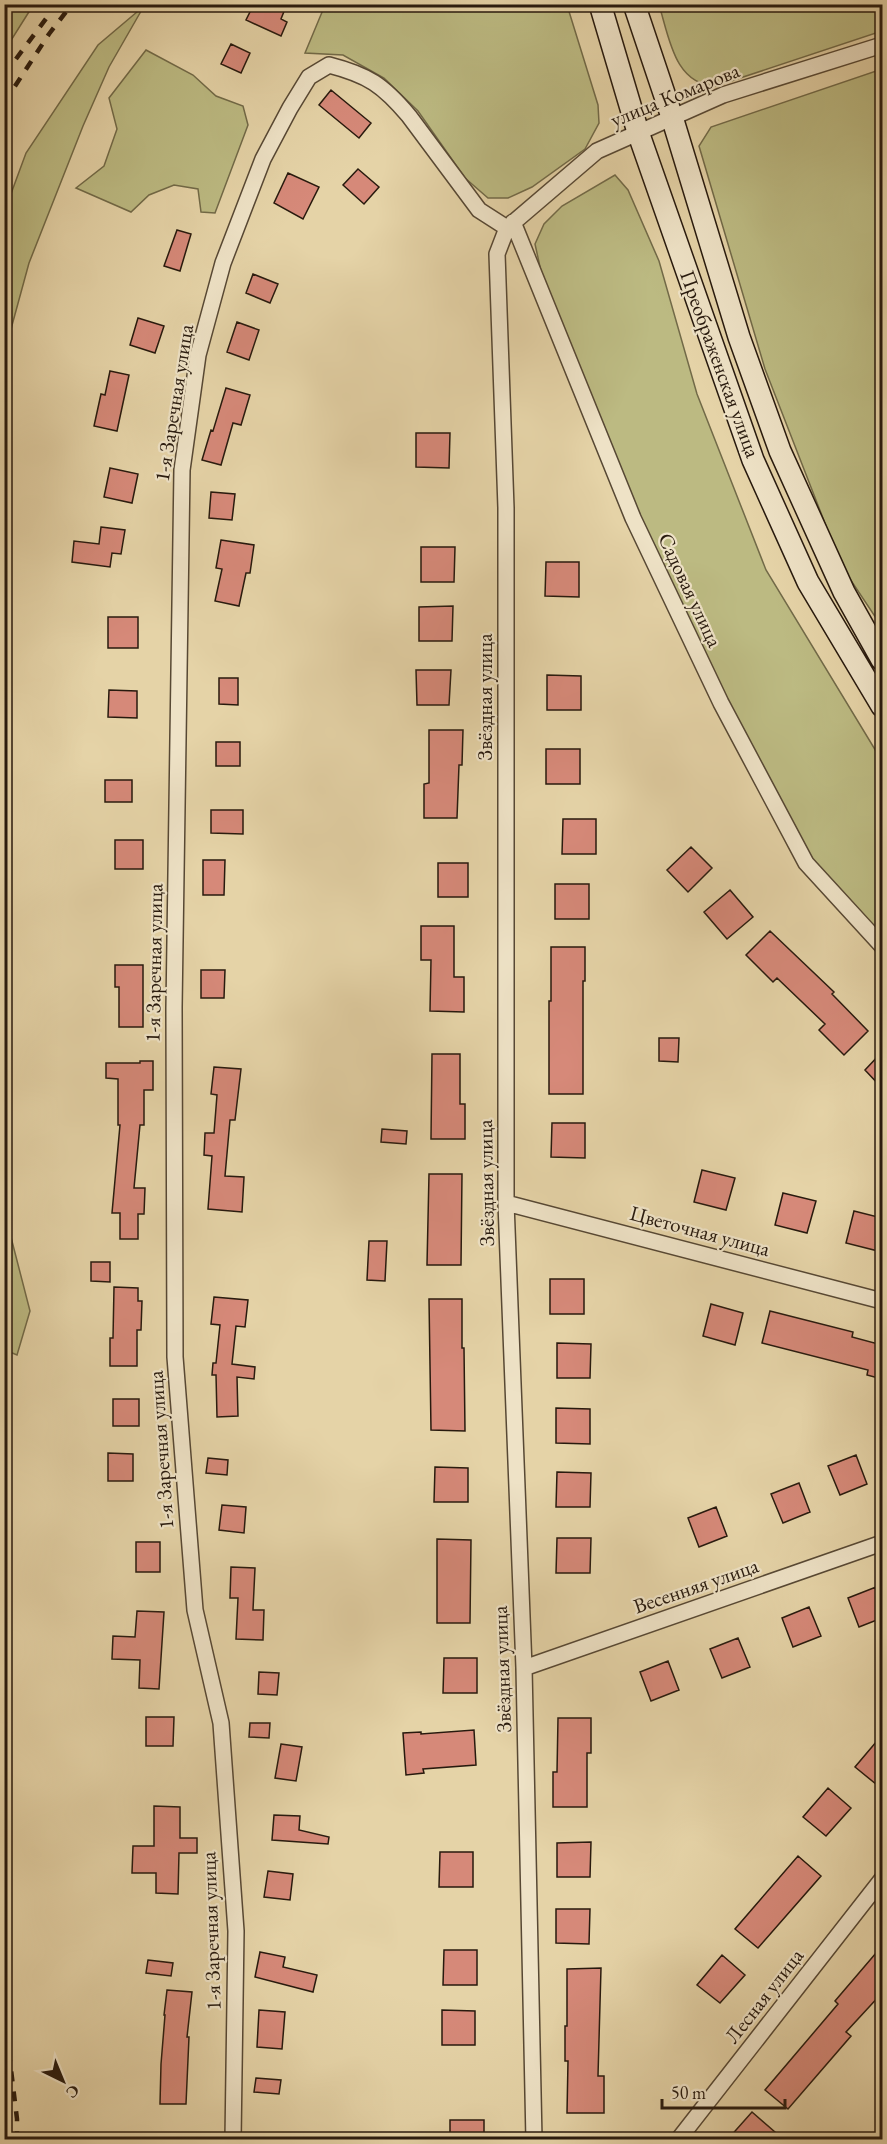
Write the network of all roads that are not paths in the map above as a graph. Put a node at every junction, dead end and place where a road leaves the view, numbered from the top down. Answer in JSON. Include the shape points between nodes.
{"nodes":[{"id":1,"x":600,"y":4,"type":"edge"},
{"id":2,"x":634,"y":4,"type":"edge"},
{"id":3,"x":882,"y":45,"type":"edge"},
{"id":4,"x":672,"y":117,"type":"junction"},
{"id":5,"x":638,"y":132,"type":"junction"},
{"id":6,"x":510,"y":225,"type":"junction"},
{"id":7,"x":882,"y":660,"type":"edge"},
{"id":8,"x":882,"y":706,"type":"edge"},
{"id":9,"x":882,"y":946,"type":"edge"},
{"id":10,"x":506,"y":1203,"type":"junction"},
{"id":11,"x":882,"y":1301,"type":"edge"},
{"id":12,"x":882,"y":1543,"type":"edge"},
{"id":13,"x":524,"y":1668,"type":"junction"},
{"id":14,"x":882,"y":1879,"type":"edge"},
{"id":15,"x":233,"y":2139,"type":"edge"},
{"id":16,"x":534,"y":2139,"type":"edge"},
{"id":17,"x":678,"y":2139,"type":"edge"}],
"edges":[{"from":1,"to":5,"type":"main road","name":"Преображенская улица"},
{"from":2,"to":4,"type":"main road","name":"Преображенская улица"},
{"from":3,"to":4,"type":"street","name":"улица Комарова","via":[[723,95]]},
{"from":4,"to":5,"type":"street","name":"улица Комарова"},
{"from":4,"to":7,"type":"main road","name":"Преображенская улица","via":[[739,337],[780,451],[844,592]]},
{"from":5,"to":6,"type":"street","name":"улица Комарова","via":[[597,151]]},
{"from":5,"to":8,"type":"main road","name":"Преображенская улица","via":[[753,460],[808,582]]},
{"from":6,"to":9,"type":"street","name":"Садовая улица","via":[[633,518],[721,703],[806,863]]},
{"from":6,"to":10,"type":"street","name":"Звёздная улица","via":[[497,254],[506,508]]},
{"from":6,"to":15,"type":"street","name":"1-я Заречная улица","via":[[479,210],[397,102],[372,80],[329,64],[309,77],[263,159],[223,263],[198,355],[182,470],[174,1008],[175,1357],[195,1610],[222,1735],[236,1931]]},
{"from":10,"to":11,"type":"street","name":"Цветочная улица"},
{"from":10,"to":13,"type":"street","name":"Звёздная улица"},
{"from":12,"to":13,"type":"street","name":"Весенняя улица"},
{"from":13,"to":16,"type":"street","name":"Звёздная улица"},
{"from":14,"to":17,"type":"street","name":"Лесная улица"}]}
